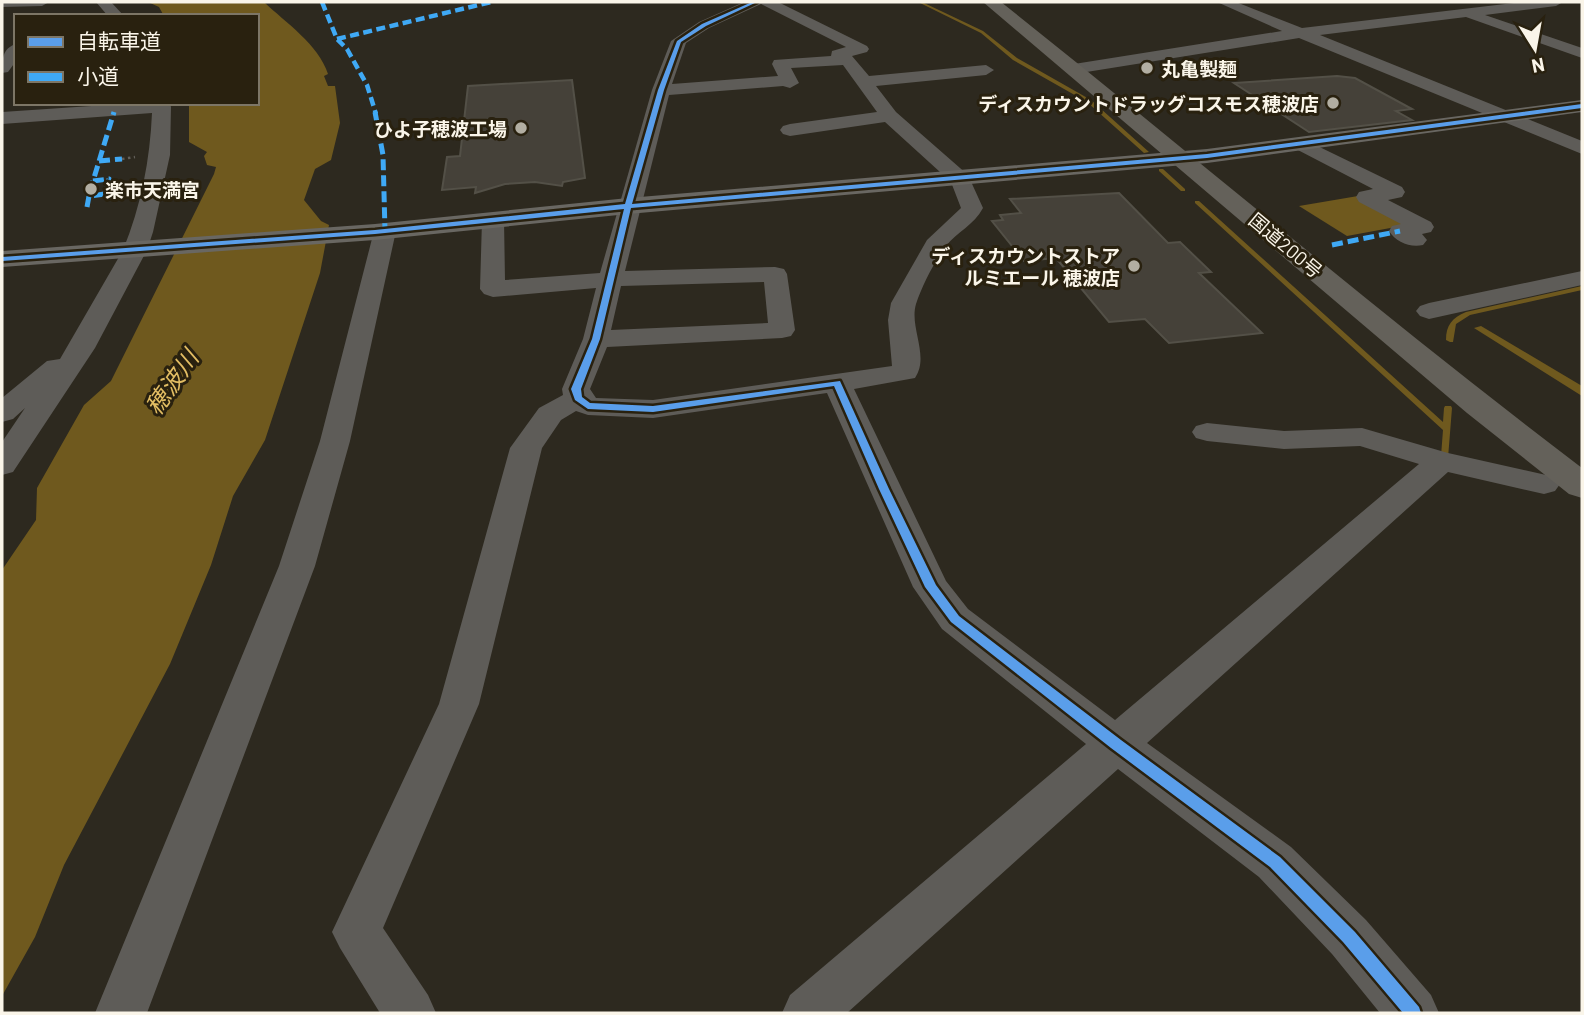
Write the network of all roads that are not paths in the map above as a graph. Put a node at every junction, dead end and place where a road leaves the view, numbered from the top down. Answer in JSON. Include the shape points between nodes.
{"nodes":[{"id":1,"x":42,"y":2,"type":"edge"},
{"id":2,"x":58,"y":2,"type":"edge"},
{"id":3,"x":755,"y":2,"type":"edge"},
{"id":4,"x":767,"y":2,"type":"edge"},
{"id":5,"x":991,"y":2,"type":"edge"},
{"id":6,"x":1009,"y":2,"type":"edge"},
{"id":7,"x":1224,"y":2,"type":"edge"},
{"id":8,"x":1556,"y":2,"type":"edge"},
{"id":9,"x":2,"y":3,"type":"edge"},
{"id":10,"x":1463,"y":8,"type":"edge"},
{"id":11,"x":40,"y":14,"type":"edge"},
{"id":12,"x":1301,"y":33,"type":"junction"},
{"id":13,"x":14,"y":53,"type":"edge"},
{"id":14,"x":1582,"y":53,"type":"edge"},
{"id":15,"x":844,"y":60,"type":"junction"},
{"id":16,"x":2,"y":68,"type":"edge"},
{"id":17,"x":1083,"y":68,"type":"junction"},
{"id":18,"x":986,"y":70,"type":"dead end"},
{"id":19,"x":789,"y":80,"type":"junction"},
{"id":20,"x":863,"y":82,"type":"junction"},
{"id":21,"x":661,"y":90,"type":"junction"},
{"id":22,"x":799,"y":97,"type":"dead end"},
{"id":23,"x":162,"y":105,"type":"edge"},
{"id":24,"x":1582,"y":106,"type":"edge"},
{"id":25,"x":67,"y":108,"type":"edge"},
{"id":26,"x":889,"y":116,"type":"junction"},
{"id":27,"x":2,"y":118,"type":"edge"},
{"id":28,"x":1510,"y":118,"type":"junction"},
{"id":29,"x":790,"y":130,"type":"dead end"},
{"id":30,"x":1301,"y":144,"type":"junction"},
{"id":31,"x":1582,"y":148,"type":"edge"},
{"id":32,"x":1195,"y":157,"type":"junction"},
{"id":33,"x":961,"y":179,"type":"junction"},
{"id":34,"x":628,"y":206,"type":"junction"},
{"id":35,"x":493,"y":220,"type":"junction"},
{"id":36,"x":380,"y":231,"type":"junction"},
{"id":37,"x":1415,"y":240,"type":"dead end"},
{"id":38,"x":143,"y":250,"type":"junction"},
{"id":39,"x":2,"y":259,"type":"edge"},
{"id":40,"x":1582,"y":278,"type":"edge"},
{"id":41,"x":612,"y":279,"type":"junction"},
{"id":42,"x":1429,"y":311,"type":"dead end"},
{"id":43,"x":596,"y":339,"type":"junction"},
{"id":44,"x":81,"y":348,"type":"junction"},
{"id":45,"x":837,"y":383,"type":"junction"},
{"id":46,"x":579,"y":398,"type":"junction"},
{"id":47,"x":2,"y":413,"type":"edge"},
{"id":48,"x":1207,"y":432,"type":"dead end"},
{"id":49,"x":1582,"y":460,"type":"edge"},
{"id":50,"x":1442,"y":461,"type":"junction"},
{"id":51,"x":2,"y":466,"type":"edge"},
{"id":52,"x":1544,"y":484,"type":"dead end"},
{"id":53,"x":1582,"y":486,"type":"edge"},
{"id":54,"x":1116,"y":744,"type":"junction"},
{"id":55,"x":121,"y":1013,"type":"edge"},
{"id":56,"x":410,"y":1013,"type":"edge"},
{"id":57,"x":808,"y":1013,"type":"edge"},
{"id":58,"x":1413,"y":1013,"type":"edge"}],
"edges":[{"from":1,"to":9,"type":"street"},
{"from":2,"to":11,"type":"street"},
{"from":3,"to":21,"type":"street","via":[[679,41]]},
{"from":4,"to":15,"type":"street","via":[[860,49],[840,52]]},
{"from":5,"to":17,"type":"highway","name":"国道200号"},
{"from":6,"to":17,"type":"highway","name":"国道200号"},
{"from":7,"to":12,"type":"street"},
{"from":8,"to":10,"type":"street","via":[[1489,11]]},
{"from":10,"to":12,"type":"street"},
{"from":10,"to":14,"type":"street"},
{"from":12,"to":17,"type":"street"},
{"from":12,"to":28,"type":"street"},
{"from":13,"to":16,"type":"street"},
{"from":15,"to":19,"type":"street","via":[[780,64]]},
{"from":15,"to":20,"type":"street"},
{"from":17,"to":32,"type":"highway","name":"国道200号"},
{"from":18,"to":20,"type":"street"},
{"from":19,"to":21,"type":"street"},
{"from":19,"to":22,"type":"street"},
{"from":20,"to":26,"type":"street"},
{"from":21,"to":34,"type":"street"},
{"from":23,"to":25,"type":"street"},
{"from":23,"to":38,"type":"street","via":[[160,155],[142,232]]},
{"from":24,"to":28,"type":"street"},
{"from":25,"to":27,"type":"street"},
{"from":26,"to":29,"type":"street"},
{"from":26,"to":33,"type":"street"},
{"from":28,"to":30,"type":"street"},
{"from":28,"to":31,"type":"street"},
{"from":30,"to":32,"type":"street"},
{"from":30,"to":37,"type":"street","via":[[1394,192],[1367,197],[1423,227],[1400,231]]},
{"from":32,"to":33,"type":"street"},
{"from":32,"to":49,"type":"highway","name":"国道200号"},
{"from":32,"to":53,"type":"highway","name":"国道200号","via":[[1479,406]]},
{"from":33,"to":34,"type":"street"},
{"from":33,"to":45,"type":"street","via":[[972,208],[936,242],[903,305],[905,372]]},
{"from":34,"to":35,"type":"street"},
{"from":34,"to":41,"type":"street"},
{"from":35,"to":36,"type":"street"},
{"from":35,"to":41,"type":"street","via":[[493,289]]},
{"from":36,"to":38,"type":"street"},
{"from":36,"to":55,"type":"street","via":[[335,441],[297,566]]},
{"from":38,"to":39,"type":"street"},
{"from":38,"to":44,"type":"street"},
{"from":40,"to":42,"type":"street"},
{"from":41,"to":43,"type":"street"},
{"from":41,"to":43,"type":"street","via":[[775,274],[782,330]]},
{"from":43,"to":46,"type":"street","via":[[576,389]]},
{"from":44,"to":47,"type":"street"},
{"from":44,"to":51,"type":"street"},
{"from":45,"to":46,"type":"street","via":[[653,409],[588,406]]},
{"from":45,"to":54,"type":"street","via":[[931,587],[955,619]]},
{"from":46,"to":56,"type":"street","via":[[551,414],[526,448],[459,704],[357,932]]},
{"from":48,"to":50,"type":"street","via":[[1284,440],[1362,437]]},
{"from":50,"to":52,"type":"street"},
{"from":50,"to":54,"type":"street"},
{"from":54,"to":57,"type":"street"},
{"from":54,"to":58,"type":"street","via":[[1275,862],[1349,937]]}]}
